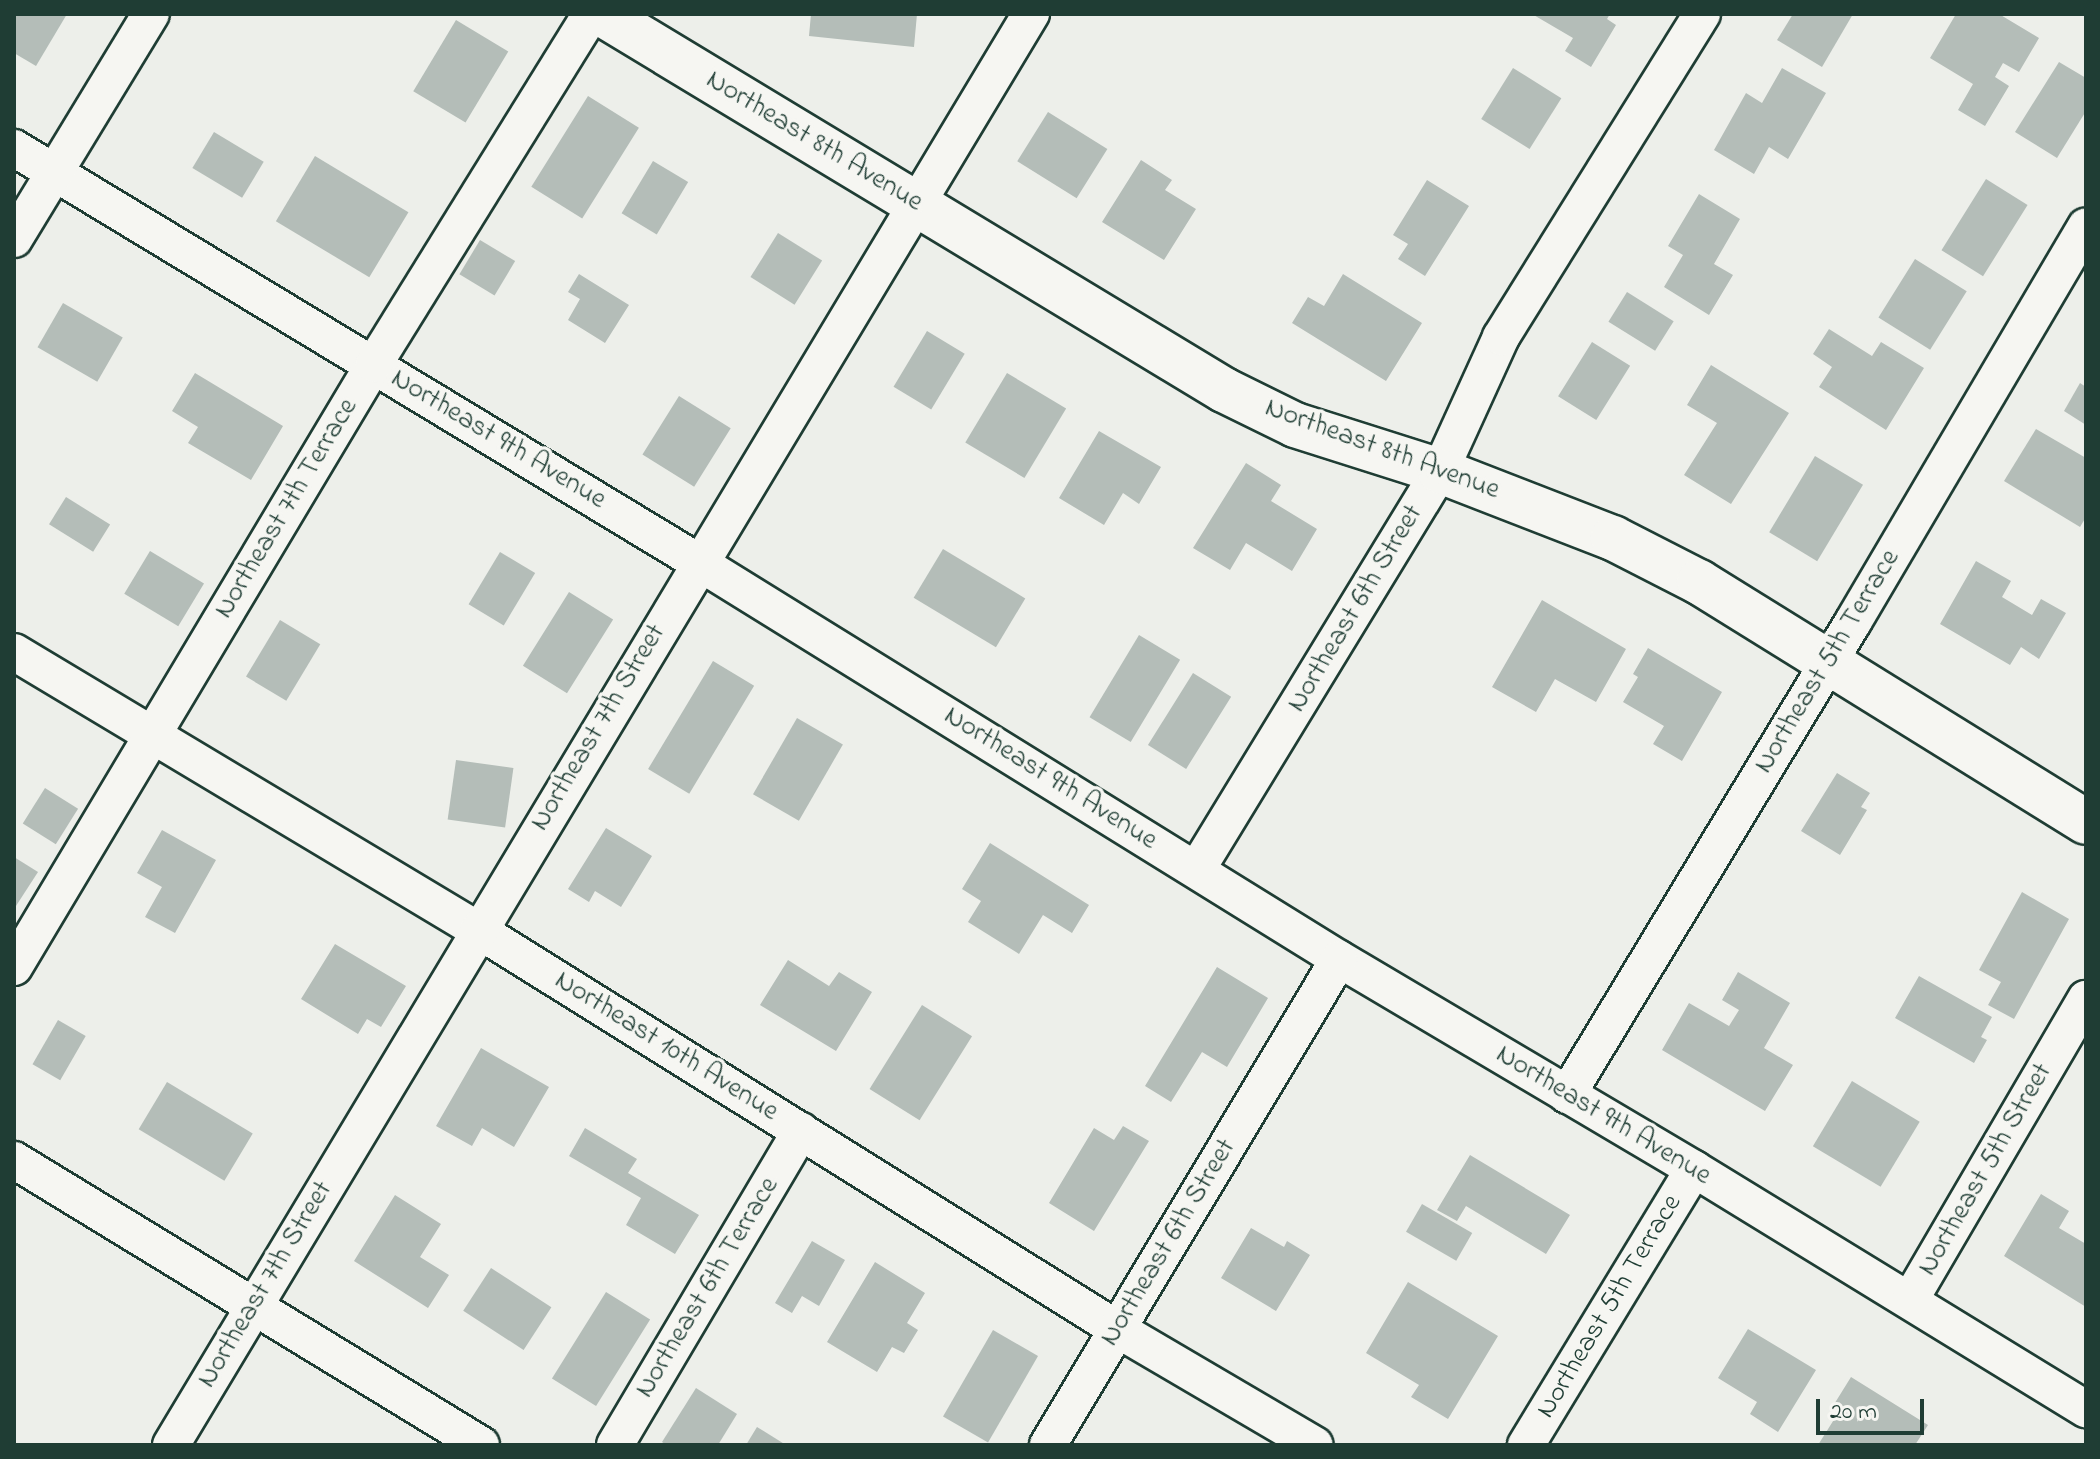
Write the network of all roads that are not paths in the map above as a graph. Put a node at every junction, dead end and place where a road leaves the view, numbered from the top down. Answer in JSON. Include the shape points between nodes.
{"nodes":[{"id":1,"x":151,"y":14,"type":"edge"},
{"id":2,"x":591,"y":14,"type":"edge"},
{"id":3,"x":602,"y":14,"type":"edge"},
{"id":4,"x":1031,"y":14,"type":"edge"},
{"id":5,"x":1702,"y":14,"type":"edge"},
{"id":6,"x":14,"y":148,"type":"edge"},
{"id":7,"x":55,"y":173,"type":"junction"},
{"id":8,"x":917,"y":204,"type":"junction"},
{"id":9,"x":2086,"y":226,"type":"edge"},
{"id":10,"x":14,"y":239,"type":"edge"},
{"id":11,"x":374,"y":364,"type":"junction"},
{"id":12,"x":1440,"y":471,"type":"junction"},
{"id":13,"x":698,"y":562,"type":"junction"},
{"id":14,"x":14,"y":652,"type":"edge"},
{"id":15,"x":1829,"y":661,"type":"junction"},
{"id":16,"x":152,"y":734,"type":"junction"},
{"id":17,"x":2086,"y":822,"type":"edge"},
{"id":18,"x":1197,"y":869,"type":"junction"},
{"id":19,"x":478,"y":930,"type":"junction"},
{"id":20,"x":1339,"y":959,"type":"junction"},
{"id":21,"x":14,"y":967,"type":"edge"},
{"id":22,"x":2086,"y":999,"type":"edge"},
{"id":23,"x":1567,"y":1095,"type":"junction"},
{"id":24,"x":801,"y":1131,"type":"junction"},
{"id":25,"x":14,"y":1160,"type":"edge"},
{"id":26,"x":1694,"y":1169,"type":"junction"},
{"id":27,"x":1910,"y":1300,"type":"junction"},
{"id":28,"x":253,"y":1307,"type":"junction"},
{"id":29,"x":1117,"y":1329,"type":"junction"},
{"id":30,"x":2086,"y":1409,"type":"edge"},
{"id":31,"x":171,"y":1445,"type":"edge"},
{"id":32,"x":481,"y":1445,"type":"edge"},
{"id":33,"x":615,"y":1445,"type":"edge"},
{"id":34,"x":1048,"y":1445,"type":"edge"},
{"id":35,"x":1315,"y":1445,"type":"edge"},
{"id":36,"x":1526,"y":1445,"type":"edge"}],
"edges":[{"from":1,"to":7,"type":"street"},
{"from":2,"to":11,"type":"street","name":"Northeast 7th Terrace"},
{"from":3,"to":8,"type":"street","name":"Northeast 8th Avenue"},
{"from":4,"to":8,"type":"street","name":"Northeast 7th Street"},
{"from":5,"to":12,"type":"street","name":"Northeast 6th Street","via":[[1501,337]]},
{"from":6,"to":7,"type":"street","name":"Northeast 9th Avenue"},
{"from":7,"to":10,"type":"street"},
{"from":7,"to":11,"type":"street","name":"Northeast 9th Avenue"},
{"from":8,"to":12,"type":"street","name":"Northeast 8th Avenue","via":[[1224,390],[1295,425]]},
{"from":8,"to":13,"type":"street","name":"Northeast 7th Street"},
{"from":9,"to":15,"type":"street","name":"Northeast 5th Terrace"},
{"from":11,"to":13,"type":"street","name":"Northeast 9th Avenue"},
{"from":11,"to":16,"type":"street","name":"Northeast 7th Terrace"},
{"from":12,"to":15,"type":"street","name":"Northeast 8th Avenue","via":[[1613,538],[1699,582]]},
{"from":12,"to":18,"type":"street","name":"Northeast 6th Street"},
{"from":13,"to":18,"type":"street","name":"Northeast 9th Avenue"},
{"from":13,"to":19,"type":"street","name":"Northeast 7th Street"},
{"from":14,"to":16,"type":"street","name":"Northeast 10th Avenue"},
{"from":15,"to":17,"type":"street","name":"Northeast 8th Avenue"},
{"from":15,"to":23,"type":"street","name":"Northeast 5th Terrace"},
{"from":16,"to":19,"type":"street","name":"Northeast 10th Avenue"},
{"from":16,"to":21,"type":"street","name":"Northeast 7th Terrace"},
{"from":18,"to":20,"type":"street","name":"Northeast 9th Avenue"},
{"from":19,"to":24,"type":"street","name":"Northeast 10th Avenue"},
{"from":19,"to":28,"type":"street","name":"Northeast 7th Street"},
{"from":20,"to":23,"type":"street","name":"Northeast 9th Avenue"},
{"from":20,"to":29,"type":"street","name":"Northeast 6th Street"},
{"from":22,"to":27,"type":"street","name":"Northeast 5th Street"},
{"from":23,"to":26,"type":"street","name":"Northeast 9th Avenue"},
{"from":24,"to":29,"type":"street","name":"Northeast 10th Avenue"},
{"from":24,"to":33,"type":"street","name":"Northeast 6th Terrace"},
{"from":25,"to":28,"type":"street"},
{"from":26,"to":27,"type":"street","name":"Northeast 9th Avenue"},
{"from":26,"to":36,"type":"street","name":"Northeast 5th Terrace"},
{"from":27,"to":30,"type":"street","name":"Northeast 9th Avenue"},
{"from":28,"to":31,"type":"street","name":"Northeast 7th Street"},
{"from":28,"to":32,"type":"street"},
{"from":29,"to":34,"type":"street","name":"Northeast 6th Street"},
{"from":29,"to":35,"type":"street","name":"Northeast 10th Avenue"}]}
